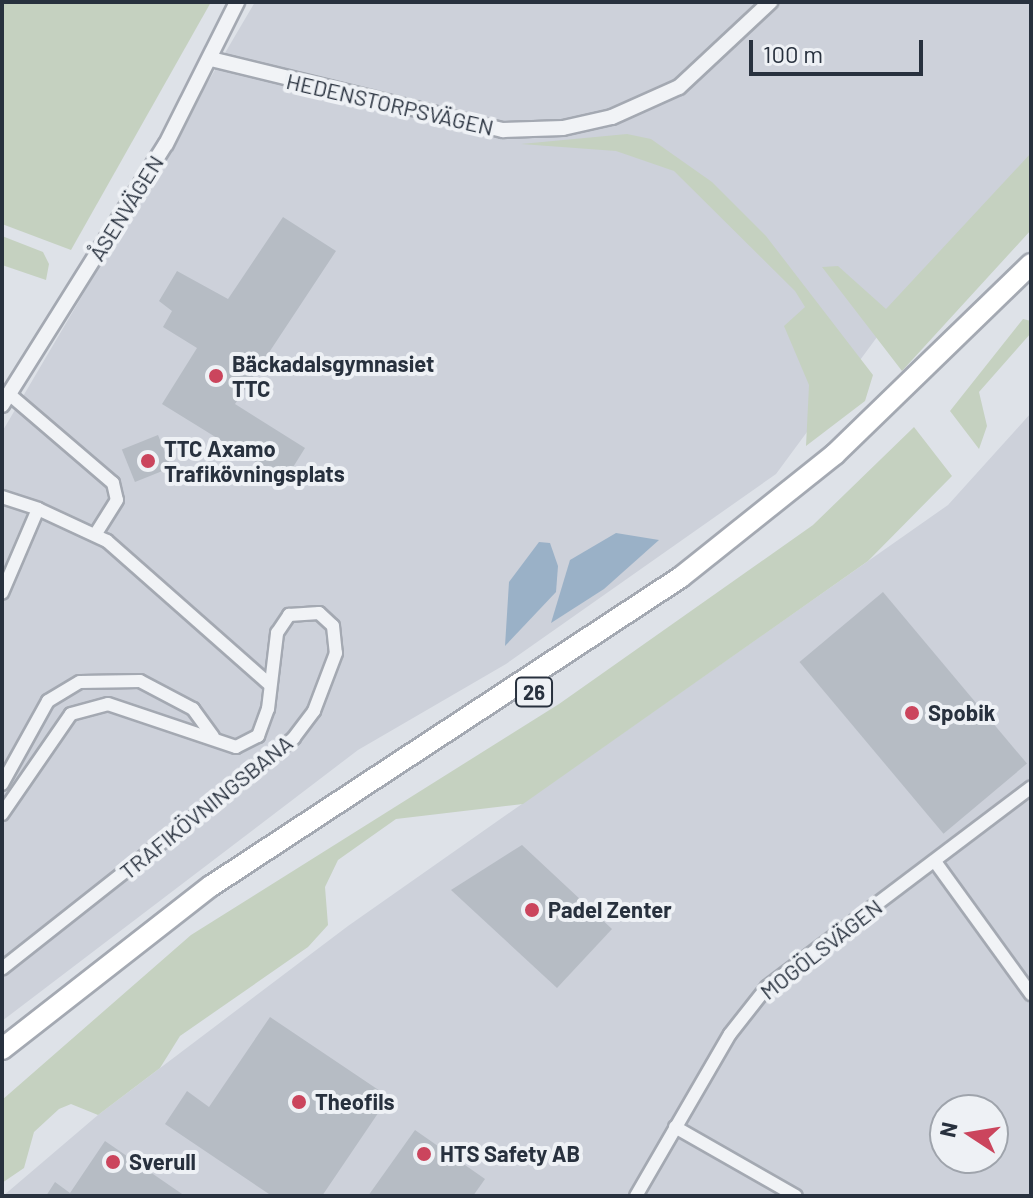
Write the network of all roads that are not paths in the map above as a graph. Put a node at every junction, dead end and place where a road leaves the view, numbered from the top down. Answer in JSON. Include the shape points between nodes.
{"nodes":[{"id":1,"x":237,"y":2,"type":"edge"},
{"id":2,"x":770,"y":2,"type":"edge"},
{"id":3,"x":211,"y":59,"type":"junction"},
{"id":4,"x":1031,"y":264,"type":"edge"},
{"id":5,"x":1031,"y":279,"type":"edge"},
{"id":6,"x":6,"y":400,"type":"edge"},
{"id":7,"x":2,"y":497,"type":"edge"},
{"id":8,"x":38,"y":509,"type":"junction"},
{"id":9,"x":95,"y":535,"type":"junction"},
{"id":10,"x":2,"y":593,"type":"edge"},
{"id":11,"x":268,"y":683,"type":"junction"},
{"id":12,"x":213,"y":737,"type":"junction"},
{"id":13,"x":2,"y":784,"type":"edge"},
{"id":14,"x":1031,"y":787,"type":"edge"},
{"id":15,"x":2,"y":814,"type":"edge"},
{"id":16,"x":936,"y":863,"type":"junction"},
{"id":17,"x":2,"y":969,"type":"edge"},
{"id":18,"x":1031,"y":994,"type":"edge"},
{"id":19,"x":2,"y":1049,"type":"edge"},
{"id":20,"x":2,"y":1062,"type":"edge"},
{"id":21,"x":675,"y":1127,"type":"junction"},
{"id":22,"x":636,"y":1196,"type":"edge"},
{"id":23,"x":796,"y":1196,"type":"edge"}],
"edges":[{"from":1,"to":3,"type":"street","name":"ÅSENVÄGEN"},
{"from":2,"to":3,"type":"street","name":"HEDENSTORPSVÄGEN","via":[[679,87],[612,117],[563,128],[503,130]]},
{"from":3,"to":6,"type":"street","name":"ÅSENVÄGEN","via":[[166,144]]},
{"from":4,"to":19,"type":"highway","number":"26","via":[[835,454],[681,577],[211,886]]},
{"from":5,"to":20,"type":"highway","number":"26","via":[[891,419],[684,588],[557,678],[217,893]]},
{"from":6,"to":9,"type":"street","via":[[113,483],[117,500]]},
{"from":7,"to":8,"type":"street"},
{"from":8,"to":9,"type":"street"},
{"from":8,"to":10,"type":"street"},
{"from":9,"to":11,"type":"street"},
{"from":11,"to":12,"type":"street","name":"TRAFIKÖVNINGSBANA","via":[[268,709],[258,736],[236,747]]},
{"from":11,"to":17,"type":"street","name":"TRAFIKÖVNINGSBANA","via":[[277,633],[289,615],[319,613],[333,626],[336,653],[314,711],[294,738]]},
{"from":12,"to":13,"type":"street","via":[[193,709],[140,681],[80,682],[48,701]]},
{"from":12,"to":15,"type":"street","name":"TRAFIKÖVNINGSBANA","via":[[108,704],[71,714]]},
{"from":14,"to":16,"type":"street","name":"MOGÖLSVÄGEN"},
{"from":16,"to":18,"type":"street"},
{"from":16,"to":21,"type":"street","name":"MOGÖLSVÄGEN","via":[[767,987],[730,1034]]},
{"from":21,"to":22,"type":"street","name":"MOGÖLSVÄGEN"},
{"from":21,"to":23,"type":"street"}]}
